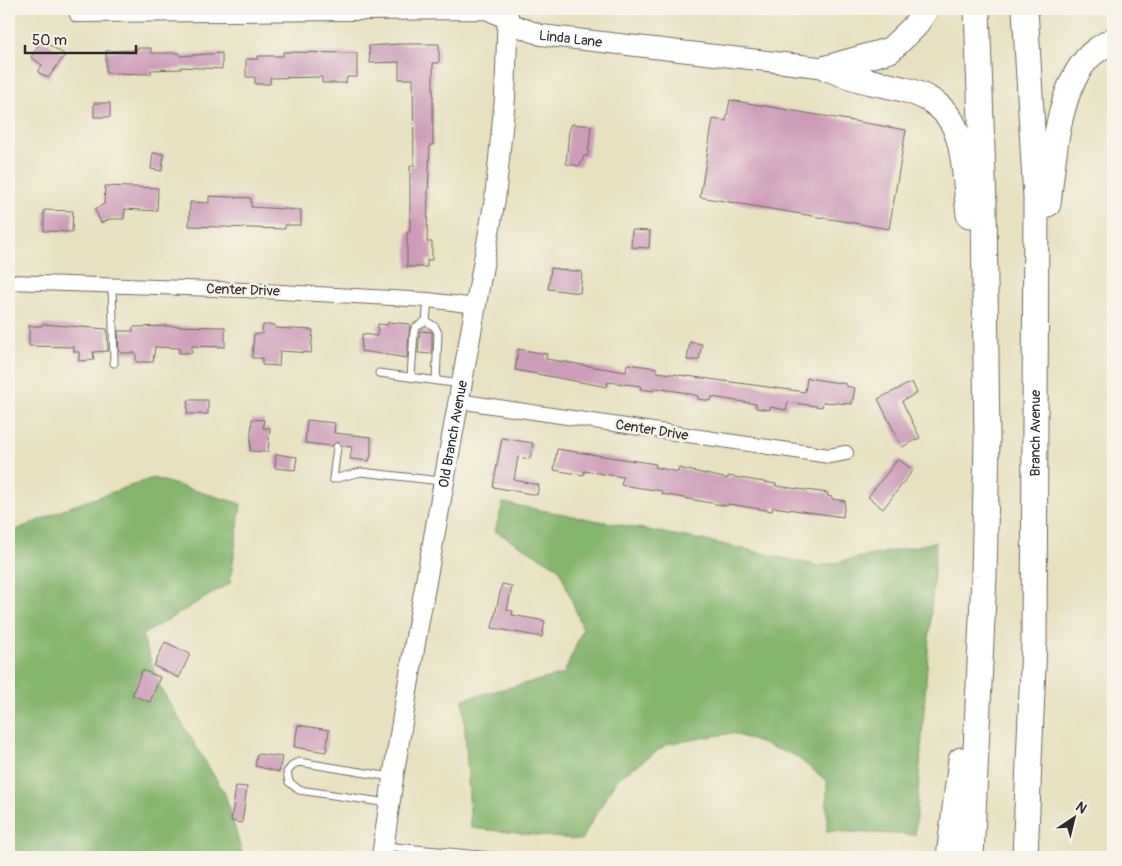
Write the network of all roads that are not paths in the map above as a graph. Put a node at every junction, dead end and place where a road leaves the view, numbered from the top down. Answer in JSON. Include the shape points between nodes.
{"nodes":[{"id":1,"x":926,"y":9,"type":"edge"},
{"id":2,"x":977,"y":9,"type":"edge"},
{"id":3,"x":1026,"y":9,"type":"edge"},
{"id":4,"x":77,"y":14,"type":"dead end"},
{"id":5,"x":508,"y":16,"type":"edge"},
{"id":6,"x":1113,"y":40,"type":"edge"},
{"id":7,"x":827,"y":68,"type":"junction"},
{"id":8,"x":9,"y":282,"type":"edge"},
{"id":9,"x":112,"y":285,"type":"junction"},
{"id":10,"x":428,"y":300,"type":"junction"},
{"id":11,"x":476,"y":306,"type":"junction"},
{"id":12,"x":426,"y":321,"type":"junction"},
{"id":13,"x":1034,"y":326,"type":"junction"},
{"id":14,"x":985,"y":340,"type":"junction"},
{"id":15,"x":114,"y":363,"type":"dead end"},
{"id":16,"x":379,"y":373,"type":"dead end"},
{"id":17,"x":412,"y":377,"type":"junction"},
{"id":18,"x":436,"y":380,"type":"junction"},
{"id":19,"x":460,"y":393,"type":"junction"},
{"id":20,"x":337,"y":447,"type":"dead end"},
{"id":21,"x":846,"y":453,"type":"dead end"},
{"id":22,"x":444,"y":482,"type":"junction"},
{"id":23,"x":984,"y":576,"type":"junction"},
{"id":24,"x":393,"y":778,"type":"junction"},
{"id":25,"x":389,"y":804,"type":"junction"},
{"id":26,"x":382,"y":852,"type":"edge"},
{"id":27,"x":501,"y":857,"type":"edge"},
{"id":28,"x":949,"y":857,"type":"edge"},
{"id":29,"x":971,"y":857,"type":"edge"},
{"id":30,"x":1025,"y":857,"type":"edge"}],
"edges":[{"from":1,"to":7,"type":"highway","via":[[914,27],[890,50]]},
{"from":2,"to":14,"type":"highway"},
{"from":3,"to":13,"type":"highway","name":"Branch Avenue","via":[[1036,198]]},
{"from":4,"to":5,"type":"street","name":"Linda Lane","via":[[486,12]]},
{"from":5,"to":7,"type":"street","name":"Linda Lane","via":[[541,35]]},
{"from":5,"to":11,"type":"street","name":"Old Branch Avenue","via":[[500,162]]},
{"from":6,"to":13,"type":"highway","via":[[1097,48],[1085,61],[1074,78],[1064,107],[1054,161]]},
{"from":7,"to":14,"type":"highway","via":[[865,81],[910,89],[930,99],[946,114],[958,138]]},
{"from":8,"to":9,"type":"street","name":"Center Drive"},
{"from":9,"to":10,"type":"street","name":"Center Drive"},
{"from":9,"to":15,"type":"lane"},
{"from":10,"to":11,"type":"street","name":"Center Drive"},
{"from":10,"to":12,"type":"lane"},
{"from":11,"to":19,"type":"street","name":"Old Branch Avenue"},
{"from":12,"to":17,"type":"lane","via":[[414,331]]},
{"from":12,"to":18,"type":"lane","via":[[438,333]]},
{"from":13,"to":30,"type":"highway","name":"Branch Avenue","via":[[1034,643]]},
{"from":14,"to":23,"type":"highway"},
{"from":16,"to":17,"type":"lane"},
{"from":17,"to":18,"type":"lane"},
{"from":18,"to":19,"type":"lane"},
{"from":19,"to":21,"type":"street","name":"Center Drive","via":[[829,456]]},
{"from":19,"to":22,"type":"street","name":"Old Branch Avenue"},
{"from":20,"to":22,"type":"lane","via":[[334,479],[361,472],[400,474]]},
{"from":22,"to":24,"type":"street","name":"Old Branch Avenue"},
{"from":23,"to":28,"type":"highway"},
{"from":23,"to":29,"type":"highway"},
{"from":24,"to":25,"type":"street","name":"Old Branch Avenue"},
{"from":24,"to":25,"type":"lane","via":[[299,762],[287,772],[290,782],[299,790]]},
{"from":25,"to":26,"type":"street","name":"Old Branch Avenue"},
{"from":26,"to":27,"type":"lane"}]}
